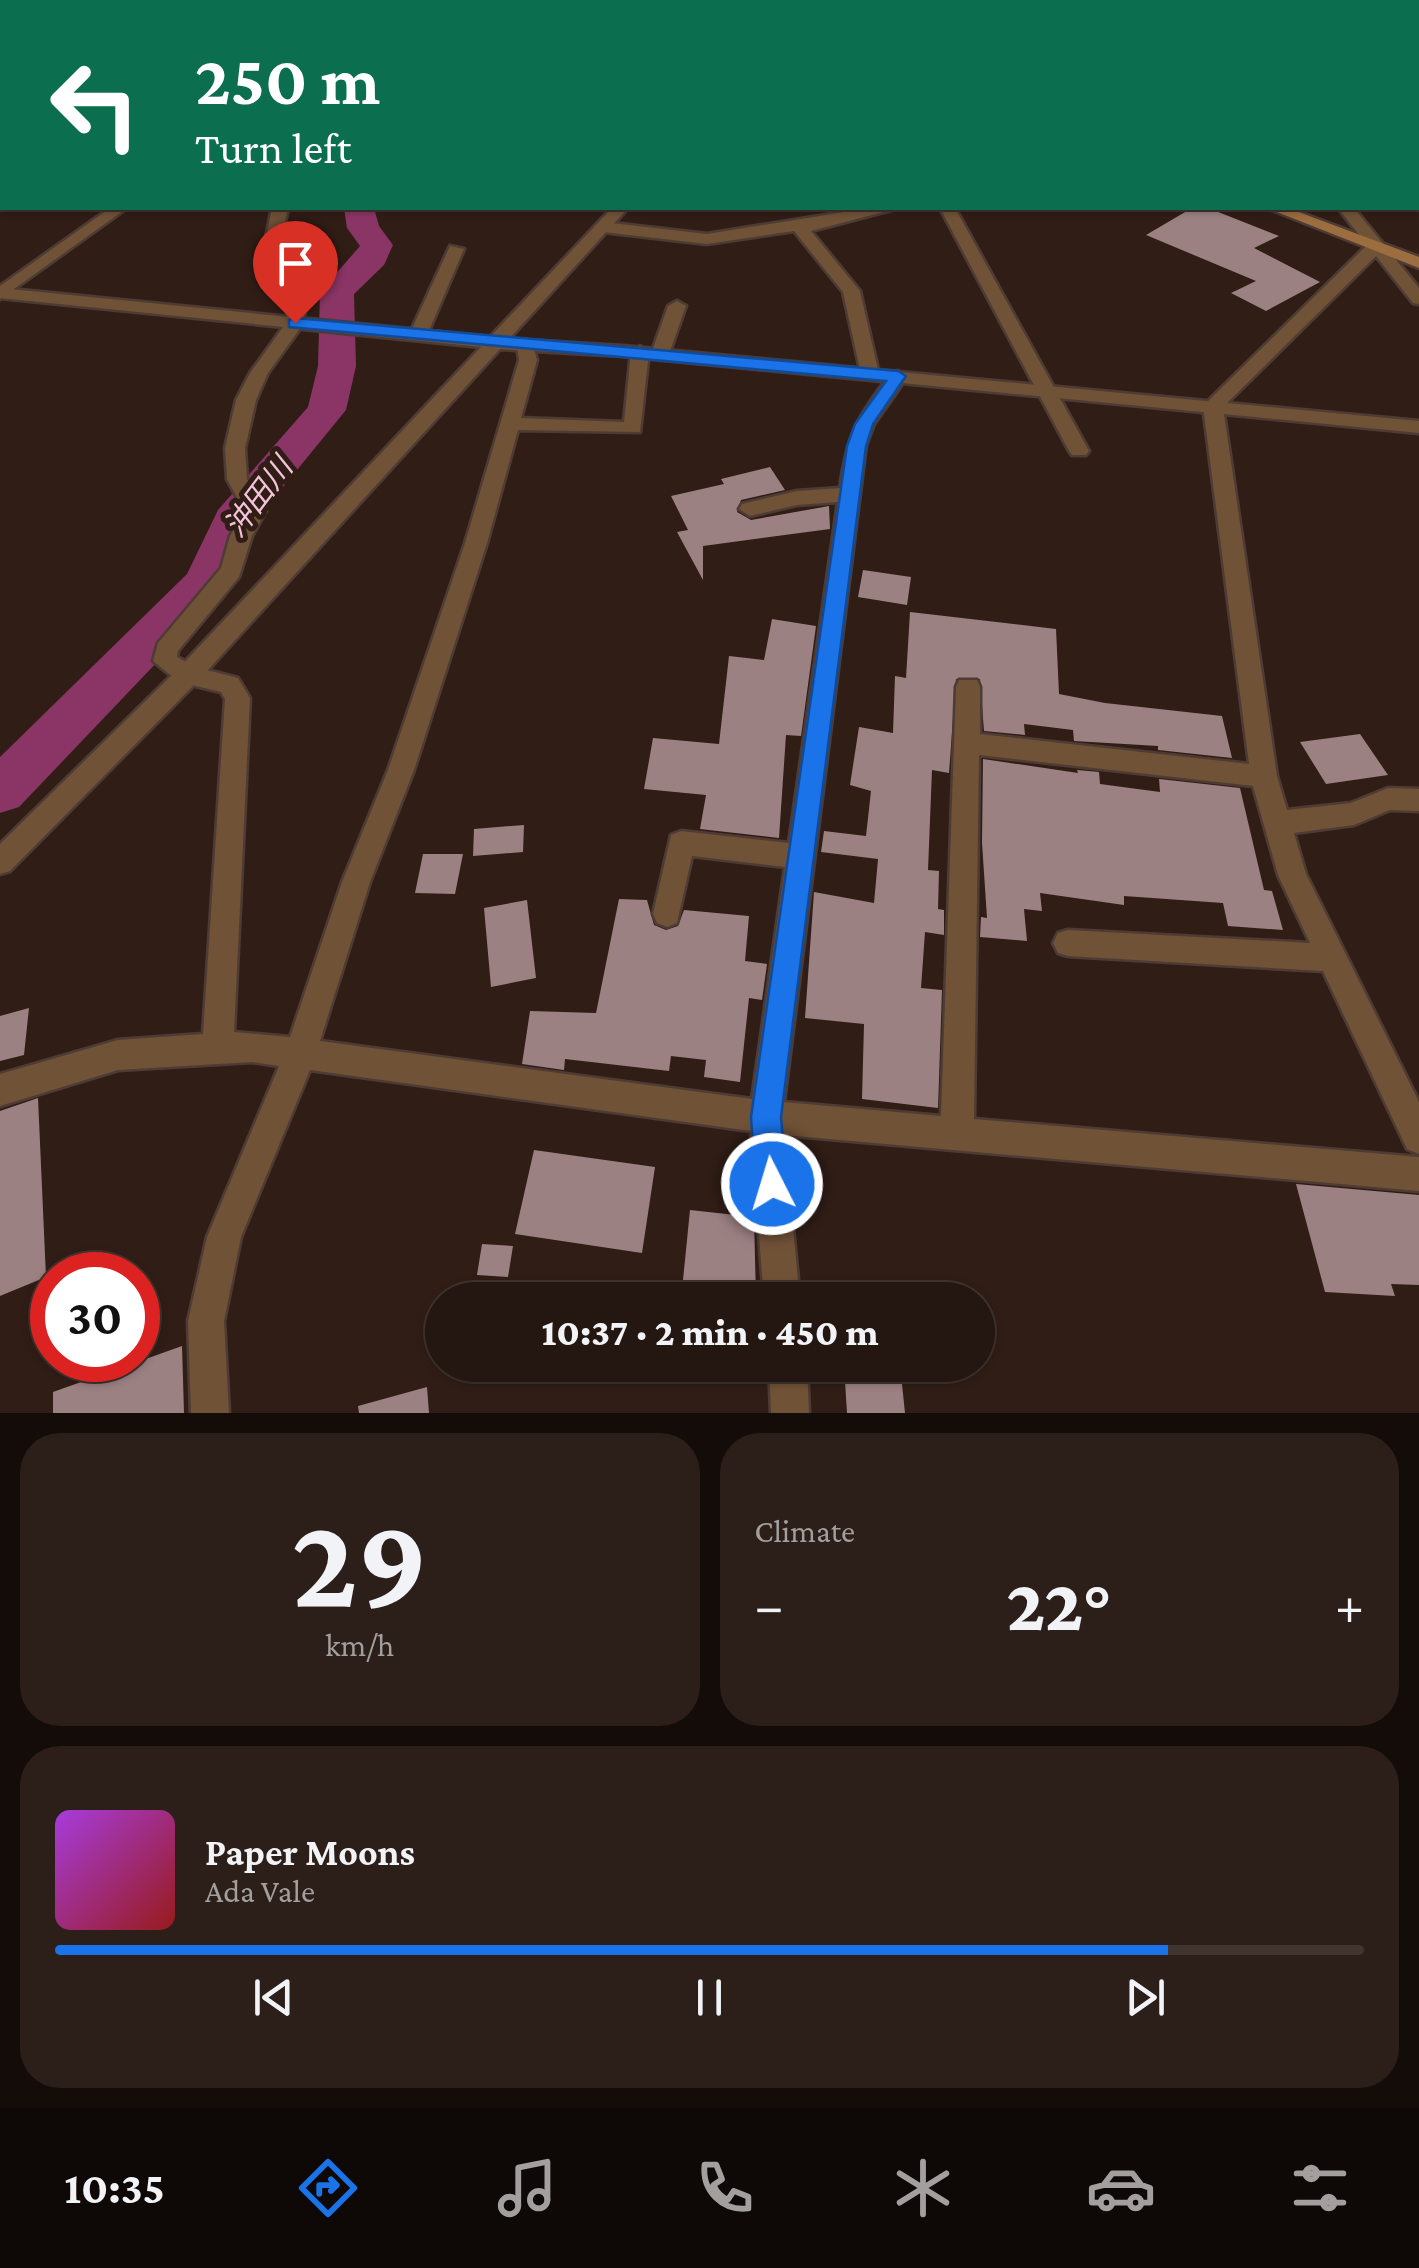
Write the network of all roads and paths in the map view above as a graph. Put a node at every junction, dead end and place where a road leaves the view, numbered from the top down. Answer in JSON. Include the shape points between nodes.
{"nodes":[{"id":1,"x":116,"y":210,"type":"edge"},
{"id":2,"x":280,"y":210,"type":"edge"},
{"id":3,"x":618,"y":210,"type":"edge"},
{"id":4,"x":881,"y":210,"type":"edge"},
{"id":5,"x":948,"y":210,"type":"edge"},
{"id":6,"x":1280,"y":210,"type":"edge"},
{"id":7,"x":1348,"y":210,"type":"edge"},
{"id":8,"x":809,"y":224,"type":"junction"},
{"id":9,"x":602,"y":227,"type":"junction"},
{"id":10,"x":1376,"y":246,"type":"junction"},
{"id":11,"x":456,"y":249,"type":"dead end"},
{"id":12,"x":1419,"y":263,"type":"edge"},
{"id":13,"x":0,"y":293,"type":"edge"},
{"id":14,"x":1419,"y":298,"type":"edge"},
{"id":15,"x":677,"y":306,"type":"dead end"},
{"id":16,"x":295,"y":323,"type":"junction"},
{"id":17,"x":418,"y":335,"type":"junction"},
{"id":18,"x":495,"y":342,"type":"junction"},
{"id":19,"x":526,"y":346,"type":"junction"},
{"id":20,"x":650,"y":353,"type":"junction"},
{"id":21,"x":884,"y":375,"type":"junction"},
{"id":22,"x":1044,"y":390,"type":"junction"},
{"id":23,"x":1213,"y":406,"type":"junction"},
{"id":24,"x":510,"y":424,"type":"junction"},
{"id":25,"x":1419,"y":427,"type":"edge"},
{"id":26,"x":1079,"y":451,"type":"dead end"},
{"id":27,"x":850,"y":494,"type":"junction"},
{"id":28,"x":750,"y":509,"type":"dead end"},
{"id":29,"x":188,"y":675,"type":"junction"},
{"id":30,"x":968,"y":687,"type":"dead end"},
{"id":31,"x":968,"y":743,"type":"junction"},
{"id":32,"x":1264,"y":776,"type":"junction"},
{"id":33,"x":1419,"y":800,"type":"edge"},
{"id":34,"x":1278,"y":823,"type":"junction"},
{"id":35,"x":803,"y":857,"type":"junction"},
{"id":36,"x":0,"y":862,"type":"edge"},
{"id":37,"x":667,"y":914,"type":"dead end"},
{"id":38,"x":1068,"y":943,"type":"dead end"},
{"id":39,"x":1332,"y":958,"type":"junction"},
{"id":40,"x":218,"y":1048,"type":"junction"},
{"id":41,"x":300,"y":1055,"type":"junction"},
{"id":42,"x":0,"y":1090,"type":"edge"},
{"id":43,"x":766,"y":1117,"type":"junction"},
{"id":44,"x":957,"y":1134,"type":"junction"},
{"id":45,"x":1419,"y":1137,"type":"edge"},
{"id":46,"x":1419,"y":1174,"type":"edge"},
{"id":47,"x":780,"y":1282,"type":"edge"},
{"id":48,"x":789,"y":1382,"type":"edge"},
{"id":49,"x":210,"y":1413,"type":"edge"},
{"id":50,"x":790,"y":1413,"type":"edge"}],
"edges":[{"from":1,"to":13,"type":"street"},
{"from":2,"to":16,"type":"street","via":[[272,247]]},
{"from":3,"to":9,"type":"street"},
{"from":4,"to":8,"type":"street"},
{"from":5,"to":22,"type":"street"},
{"from":6,"to":10,"type":"main road"},
{"from":7,"to":10,"type":"street"},
{"from":8,"to":9,"type":"street","via":[[707,239]]},
{"from":8,"to":21,"type":"street","via":[[802,230],[851,291]]},
{"from":9,"to":18,"type":"street"},
{"from":10,"to":12,"type":"main road"},
{"from":10,"to":14,"type":"street"},
{"from":10,"to":23,"type":"street"},
{"from":11,"to":17,"type":"street"},
{"from":13,"to":16,"type":"street"},
{"from":15,"to":20,"type":"street"},
{"from":16,"to":17,"type":"street"},
{"from":16,"to":29,"type":"street","via":[[258,373],[235,448],[238,478],[255,512],[231,571],[166,649],[164,661]]},
{"from":17,"to":18,"type":"street"},
{"from":18,"to":19,"type":"street"},
{"from":18,"to":29,"type":"street"},
{"from":19,"to":20,"type":"street"},
{"from":19,"to":24,"type":"street"},
{"from":20,"to":21,"type":"street"},
{"from":20,"to":24,"type":"street","via":[[633,428]]},
{"from":21,"to":22,"type":"street"},
{"from":21,"to":27,"type":"street","via":[[856,446]]},
{"from":22,"to":23,"type":"street"},
{"from":22,"to":26,"type":"street"},
{"from":23,"to":25,"type":"street"},
{"from":23,"to":32,"type":"street"},
{"from":24,"to":41,"type":"street","via":[[420,714]]},
{"from":27,"to":28,"type":"street"},
{"from":27,"to":35,"type":"street"},
{"from":29,"to":36,"type":"street"},
{"from":29,"to":40,"type":"street","via":[[229,685],[238,698]]},
{"from":30,"to":31,"type":"street"},
{"from":31,"to":32,"type":"street"},
{"from":31,"to":44,"type":"street"},
{"from":32,"to":34,"type":"street"},
{"from":33,"to":34,"type":"street"},
{"from":34,"to":39,"type":"street","via":[[1292,876]]},
{"from":35,"to":37,"type":"street","via":[[681,843]]},
{"from":35,"to":43,"type":"street"},
{"from":38,"to":39,"type":"street"},
{"from":39,"to":45,"type":"street"},
{"from":40,"to":41,"type":"street"},
{"from":40,"to":42,"type":"street","via":[[118,1056]]},
{"from":41,"to":43,"type":"street"},
{"from":41,"to":49,"type":"street","via":[[224,1237],[206,1322]]},
{"from":43,"to":44,"type":"street"},
{"from":43,"to":47,"type":"street"},
{"from":44,"to":46,"type":"street"},
{"from":48,"to":50,"type":"street"}]}
